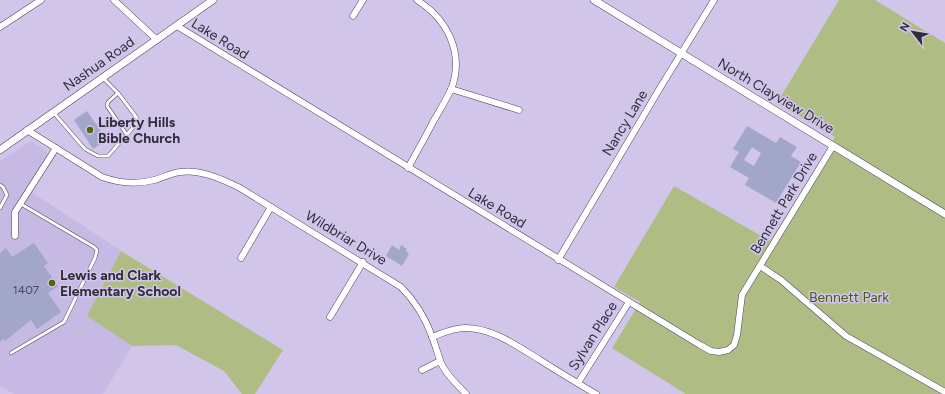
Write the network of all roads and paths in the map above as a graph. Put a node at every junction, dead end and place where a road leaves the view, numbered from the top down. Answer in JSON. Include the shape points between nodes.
{"nodes":[{"id":1,"x":41,"y":0,"type":"edge"},
{"id":2,"x":114,"y":0,"type":"edge"},
{"id":3,"x":213,"y":0,"type":"edge"},
{"id":4,"x":363,"y":0,"type":"edge"},
{"id":5,"x":417,"y":0,"type":"edge"},
{"id":6,"x":594,"y":0,"type":"edge"},
{"id":7,"x":714,"y":0,"type":"edge"},
{"id":8,"x":353,"y":16,"type":"dead end"},
{"id":9,"x":177,"y":26,"type":"junction"},
{"id":10,"x":0,"y":27,"type":"edge"},
{"id":11,"x":157,"y":40,"type":"junction"},
{"id":12,"x":681,"y":53,"type":"junction"},
{"id":13,"x":103,"y":78,"type":"junction"},
{"id":14,"x":451,"y":89,"type":"junction"},
{"id":15,"x":118,"y":93,"type":"junction"},
{"id":16,"x":519,"y":110,"type":"dead end"},
{"id":17,"x":53,"y":112,"type":"junction"},
{"id":18,"x":27,"y":130,"type":"junction"},
{"id":19,"x":127,"y":135,"type":"junction"},
{"id":20,"x":833,"y":146,"type":"junction"},
{"id":21,"x":56,"y":148,"type":"junction"},
{"id":22,"x":0,"y":150,"type":"edge"},
{"id":23,"x":408,"y":168,"type":"junction"},
{"id":24,"x":0,"y":185,"type":"edge"},
{"id":25,"x":21,"y":204,"type":"junction"},
{"id":26,"x":271,"y":207,"type":"junction"},
{"id":27,"x":0,"y":208,"type":"edge"},
{"id":28,"x":945,"y":214,"type":"edge"},
{"id":29,"x":15,"y":236,"type":"dead end"},
{"id":30,"x":241,"y":258,"type":"dead end"},
{"id":31,"x":558,"y":260,"type":"junction"},
{"id":32,"x":363,"y":262,"type":"junction"},
{"id":33,"x":760,"y":266,"type":"junction"},
{"id":34,"x":628,"y":302,"type":"junction"},
{"id":35,"x":330,"y":317,"type":"dead end"},
{"id":36,"x":432,"y":337,"type":"junction"},
{"id":37,"x":11,"y":353,"type":"dead end"},
{"id":38,"x":440,"y":361,"type":"junction"},
{"id":39,"x":422,"y":370,"type":"dead end"},
{"id":40,"x":578,"y":383,"type":"junction"},
{"id":41,"x":945,"y":392,"type":"edge"},
{"id":42,"x":466,"y":394,"type":"edge"},
{"id":43,"x":596,"y":394,"type":"edge"}],
"edges":[{"from":1,"to":10,"type":"street"},
{"from":2,"to":11,"type":"street"},
{"from":3,"to":9,"type":"street","name":"Nashua Road"},
{"from":4,"to":8,"type":"street"},
{"from":5,"to":14,"type":"street","via":[[427,6],[445,26],[453,43],[456,66]]},
{"from":6,"to":12,"type":"street","name":"North Clayview Drive"},
{"from":7,"to":12,"type":"street","name":"Nancy Lane"},
{"from":9,"to":11,"type":"street","name":"Nashua Road"},
{"from":9,"to":23,"type":"street","name":"Lake Road"},
{"from":11,"to":13,"type":"street","name":"Nashua Road"},
{"from":12,"to":20,"type":"street","name":"North Clayview Drive"},
{"from":12,"to":31,"type":"street","name":"Nancy Lane"},
{"from":13,"to":15,"type":"lane"},
{"from":13,"to":17,"type":"street","name":"Nashua Road"},
{"from":14,"to":16,"type":"street"},
{"from":14,"to":23,"type":"street"},
{"from":15,"to":19,"type":"lane","via":[[137,118],[137,123]]},
{"from":15,"to":19,"type":"lane","via":[[107,106]]},
{"from":17,"to":18,"type":"street","name":"Nashua Road"},
{"from":17,"to":19,"type":"lane","via":[[85,149],[98,156],[108,156]]},
{"from":18,"to":21,"type":"street","name":"Wildbriar Drive"},
{"from":18,"to":22,"type":"street","name":"Nashua Road"},
{"from":20,"to":28,"type":"street","name":"North Clayview Drive"},
{"from":20,"to":33,"type":"street","name":"Bennett Park Drive"},
{"from":21,"to":25,"type":"street"},
{"from":21,"to":26,"type":"street","name":"Wildbriar Drive","via":[[110,180],[136,183],[153,181],[180,172],[202,174],[228,182]]},
{"from":23,"to":31,"type":"street","name":"Lake Road"},
{"from":24,"to":27,"type":"lane","via":[[7,195]]},
{"from":25,"to":29,"type":"street","via":[[15,212]]},
{"from":25,"to":37,"type":"lane","via":[[97,250],[64,322]]},
{"from":26,"to":30,"type":"street"},
{"from":26,"to":32,"type":"street","name":"Wildbriar Drive"},
{"from":31,"to":34,"type":"street","name":"Lake Road"},
{"from":32,"to":35,"type":"street"},
{"from":32,"to":36,"type":"street","name":"Wildbriar Drive","via":[[408,293],[421,312]]},
{"from":33,"to":34,"type":"street","name":"Lake Road","via":[[742,295],[734,345],[724,352],[711,351]]},
{"from":33,"to":41,"type":"street","name":"Bennett Park Drive","via":[[781,280],[846,336]]},
{"from":34,"to":40,"type":"street","name":"Sylvan Place"},
{"from":36,"to":38,"type":"street","name":"Wildbriar Drive"},
{"from":36,"to":40,"type":"street","via":[[464,328],[488,333],[512,343]]},
{"from":38,"to":39,"type":"street"},
{"from":38,"to":42,"type":"street","name":"Wildbriar Drive"},
{"from":40,"to":43,"type":"street"}]}
